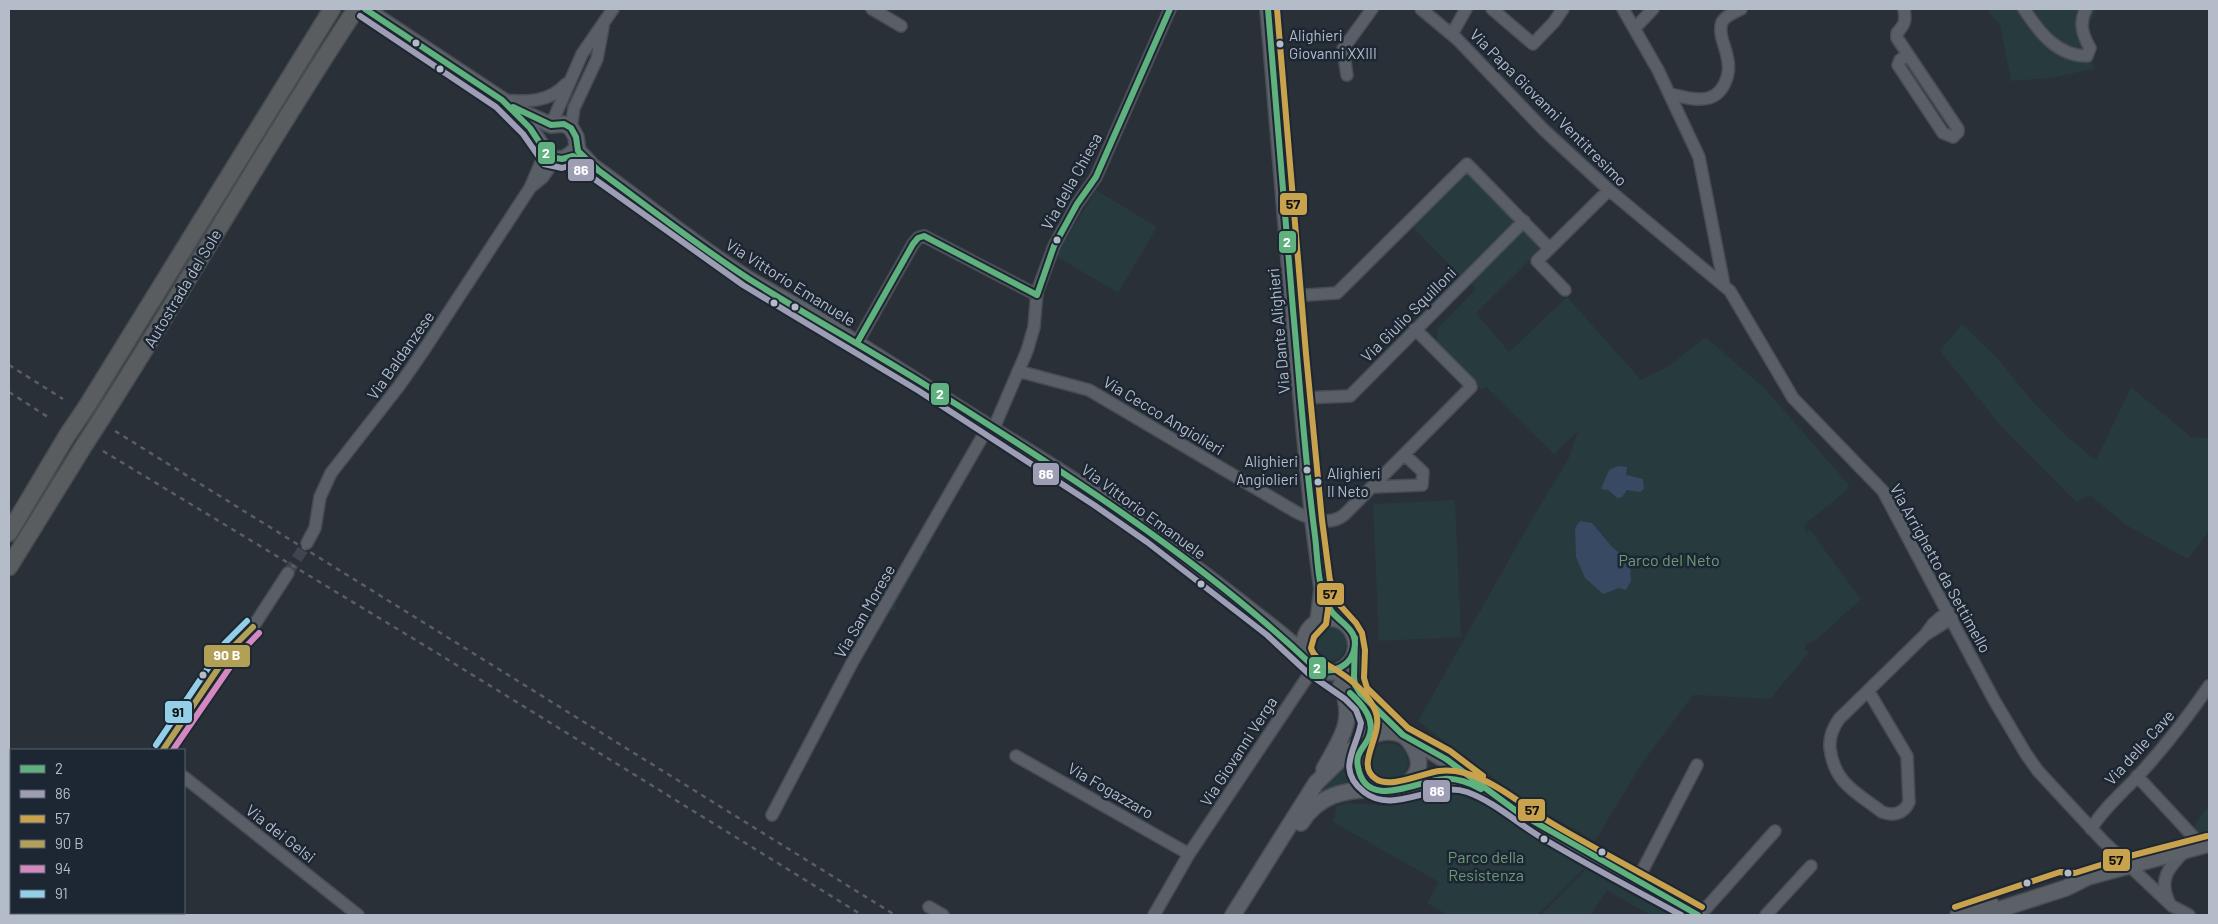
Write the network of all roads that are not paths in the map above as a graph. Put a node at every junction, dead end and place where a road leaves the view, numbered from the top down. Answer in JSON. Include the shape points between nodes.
{"nodes":[{"id":1,"x":331,"y":9,"type":"edge"},
{"id":2,"x":365,"y":9,"type":"edge"},
{"id":3,"x":612,"y":9,"type":"edge"},
{"id":4,"x":872,"y":9,"type":"edge"},
{"id":5,"x":1170,"y":9,"type":"edge"},
{"id":6,"x":1268,"y":9,"type":"edge"},
{"id":7,"x":1372,"y":9,"type":"edge"},
{"id":8,"x":1420,"y":9,"type":"edge"},
{"id":9,"x":1466,"y":9,"type":"edge"},
{"id":10,"x":1492,"y":9,"type":"edge"},
{"id":11,"x":1562,"y":9,"type":"edge"},
{"id":12,"x":1623,"y":9,"type":"edge"},
{"id":13,"x":1653,"y":9,"type":"edge"},
{"id":14,"x":1741,"y":9,"type":"edge"},
{"id":15,"x":1904,"y":9,"type":"edge"},
{"id":16,"x":2024,"y":9,"type":"edge"},
{"id":17,"x":2086,"y":9,"type":"edge"},
{"id":18,"x":352,"y":14,"type":"edge"},
{"id":19,"x":603,"y":23,"type":"junction"},
{"id":20,"x":901,"y":26,"type":"dead end"},
{"id":21,"x":1635,"y":28,"type":"junction"},
{"id":22,"x":1452,"y":34,"type":"junction"},
{"id":23,"x":1908,"y":55,"type":"junction"},
{"id":24,"x":1347,"y":76,"type":"dead end"},
{"id":25,"x":571,"y":79,"type":"junction"},
{"id":26,"x":1670,"y":94,"type":"junction"},
{"id":27,"x":502,"y":100,"type":"junction"},
{"id":28,"x":551,"y":125,"type":"junction"},
{"id":29,"x":571,"y":128,"type":"junction"},
{"id":30,"x":577,"y":142,"type":"junction"},
{"id":31,"x":552,"y":153,"type":"junction"},
{"id":32,"x":591,"y":165,"type":"junction"},
{"id":33,"x":1609,"y":190,"type":"junction"},
{"id":34,"x":1524,"y":221,"type":"junction"},
{"id":35,"x":1549,"y":248,"type":"junction"},
{"id":36,"x":1724,"y":285,"type":"junction"},
{"id":37,"x":1565,"y":290,"type":"dead end"},
{"id":38,"x":1037,"y":295,"type":"junction"},
{"id":39,"x":1292,"y":296,"type":"junction"},
{"id":40,"x":1416,"y":330,"type":"junction"},
{"id":41,"x":857,"y":343,"type":"junction"},
{"id":42,"x":1018,"y":371,"type":"junction"},
{"id":43,"x":1302,"y":398,"type":"junction"},
{"id":44,"x":991,"y":428,"type":"junction"},
{"id":45,"x":1405,"y":455,"type":"junction"},
{"id":46,"x":1372,"y":487,"type":"junction"},
{"id":47,"x":1313,"y":521,"type":"junction"},
{"id":48,"x":9,"y":533,"type":"edge"},
{"id":49,"x":307,"y":543,"type":"tunnel mouth"},
{"id":50,"x":9,"y":567,"type":"edge"},
{"id":51,"x":288,"y":573,"type":"tunnel mouth"},
{"id":52,"x":1322,"y":589,"type":"junction"},
{"id":53,"x":1950,"y":615,"type":"junction"},
{"id":54,"x":1340,"y":621,"type":"junction"},
{"id":55,"x":1313,"y":625,"type":"junction"},
{"id":56,"x":1273,"y":628,"type":"junction"},
{"id":57,"x":1356,"y":647,"type":"junction"},
{"id":58,"x":1314,"y":666,"type":"junction"},
{"id":59,"x":1341,"y":685,"type":"junction"},
{"id":60,"x":2209,"y":686,"type":"edge"},
{"id":61,"x":1869,"y":692,"type":"junction"},
{"id":62,"x":1404,"y":736,"type":"junction"},
{"id":63,"x":1366,"y":741,"type":"junction"},
{"id":64,"x":164,"y":749,"type":"edge"},
{"id":65,"x":1016,"y":756,"type":"dead end"},
{"id":66,"x":1696,"y":765,"type":"dead end"},
{"id":67,"x":2137,"y":776,"type":"junction"},
{"id":68,"x":185,"y":778,"type":"edge"},
{"id":69,"x":1316,"y":783,"type":"junction"},
{"id":70,"x":1402,"y":788,"type":"junction"},
{"id":71,"x":1375,"y":789,"type":"junction"},
{"id":72,"x":1493,"y":795,"type":"junction"},
{"id":73,"x":772,"y":815,"type":"dead end"},
{"id":74,"x":2091,"y":829,"type":"junction"},
{"id":75,"x":1775,"y":831,"type":"dead end"},
{"id":76,"x":2206,"y":845,"type":"edge"},
{"id":77,"x":2187,"y":850,"type":"junction"},
{"id":78,"x":1189,"y":854,"type":"junction"},
{"id":79,"x":2128,"y":865,"type":"junction"},
{"id":80,"x":1811,"y":866,"type":"dead end"},
{"id":81,"x":1637,"y":881,"type":"junction"},
{"id":82,"x":2076,"y":882,"type":"junction"},
{"id":83,"x":2170,"y":903,"type":"junction"},
{"id":84,"x":929,"y":907,"type":"dead end"},
{"id":85,"x":358,"y":915,"type":"edge"},
{"id":86,"x":942,"y":915,"type":"edge"},
{"id":87,"x":1154,"y":915,"type":"edge"},
{"id":88,"x":1232,"y":915,"type":"edge"},
{"id":89,"x":1243,"y":915,"type":"edge"},
{"id":90,"x":1699,"y":915,"type":"edge"},
{"id":91,"x":1766,"y":915,"type":"edge"},
{"id":92,"x":1958,"y":915,"type":"edge"},
{"id":93,"x":1982,"y":915,"type":"edge"},
{"id":94,"x":2189,"y":915,"type":"edge"}],
"edges":[{"from":1,"to":48,"type":"highway","name":"Autostrada del Sole","bridge":true},
{"from":2,"to":27,"type":"main road","name":"Via Vittorio Emanuele"},
{"from":3,"to":19,"type":"street"},
{"from":4,"to":20,"type":"street"},
{"from":5,"to":38,"type":"street","name":"Via della Chiesa","via":[[1096,177],[1076,204],[1054,246]]},
{"from":6,"to":39,"type":"main road","name":"Via Dante Alighieri"},
{"from":7,"to":24,"type":"street","via":[[1343,49]]},
{"from":8,"to":22,"type":"street","name":"Via Papa Giovanni Ventitresimo"},
{"from":9,"to":22,"type":"street"},
{"from":10,"to":11,"type":"street","via":[[1533,44]]},
{"from":12,"to":21,"type":"street","name":"Via Arrighetto da Settimello"},
{"from":13,"to":21,"type":"street"},
{"from":14,"to":26,"type":"street","via":[[1722,22],[1721,38],[1728,58],[1724,88],[1709,98],[1701,99]]},
{"from":15,"to":23,"type":"street","via":[[1905,24],[1896,34]]},
{"from":16,"to":17,"type":"street","via":[[2050,42],[2075,56],[2087,56],[2090,48],[2082,35],[2082,18]]},
{"from":18,"to":50,"type":"highway","name":"Autostrada del Sole","bridge":true},
{"from":19,"to":25,"type":"street","via":[[582,54]]},
{"from":19,"to":29,"type":"street","via":[[597,59],[574,108]]},
{"from":21,"to":26,"type":"street","name":"Via Arrighetto da Settimello"},
{"from":22,"to":33,"type":"street","name":"Via Papa Giovanni Ventitresimo","via":[[1544,130]]},
{"from":23,"to":23,"type":"street","via":[[1958,129],[1953,137],[1943,133],[1898,65]]},
{"from":25,"to":27,"type":"street","via":[[545,99]]},
{"from":25,"to":28,"type":"street"},
{"from":26,"to":36,"type":"street","name":"Via Arrighetto da Settimello","via":[[1700,157]]},
{"from":27,"to":28,"type":"main road","name":"Via Vittorio Emanuele"},
{"from":27,"to":31,"type":"main road","name":"Via Vittorio Emanuele"},
{"from":28,"to":29,"type":"main road","name":"Via Vittorio Emanuele","via":[[564,124]]},
{"from":28,"to":31,"type":"main road","via":[[543,132]]},
{"from":29,"to":30,"type":"main road","name":"Via Vittorio Emanuele"},
{"from":30,"to":31,"type":"main road","via":[[574,151]]},
{"from":30,"to":32,"type":"main road","name":"Via Vittorio Emanuele","via":[[578,150]]},
{"from":31,"to":32,"type":"main road","name":"Via Vittorio Emanuele","via":[[573,156]]},
{"from":31,"to":49,"type":"street","name":"Via Baldanzese","via":[[406,377],[331,473],[320,497],[315,528]]},
{"from":32,"to":41,"type":"main road","name":"Via Vittorio Emanuele","via":[[723,261]]},
{"from":33,"to":35,"type":"street"},
{"from":33,"to":36,"type":"street","name":"Via Papa Giovanni Ventitresimo"},
{"from":34,"to":35,"type":"street"},
{"from":34,"to":39,"type":"street","via":[[1467,164],[1337,293]]},
{"from":34,"to":40,"type":"street","name":"Via Giulio Squilloni"},
{"from":35,"to":37,"type":"street","via":[[1537,262]]},
{"from":36,"to":53,"type":"street","name":"Via Arrighetto da Settimello","via":[[1735,298],[1794,400],[1882,491]]},
{"from":38,"to":41,"type":"street","via":[[927,237],[920,237]]},
{"from":38,"to":42,"type":"street","name":"Via della Chiesa","via":[[1034,327]]},
{"from":39,"to":43,"type":"main road","name":"Via Dante Alighieri"},
{"from":40,"to":43,"type":"street","name":"Via Giulio Squilloni","via":[[1350,396]]},
{"from":40,"to":45,"type":"street","via":[[1471,386]]},
{"from":41,"to":44,"type":"main road","name":"Via Vittorio Emanuele"},
{"from":42,"to":44,"type":"street","name":"Via della Chiesa"},
{"from":42,"to":47,"type":"street","name":"Via Cecco Angiolieri","via":[[1089,390]]},
{"from":43,"to":47,"type":"main road","name":"Via Dante Alighieri"},
{"from":44,"to":56,"type":"main road","name":"Via Vittorio Emanuele","via":[[1122,514]]},
{"from":44,"to":73,"type":"street","name":"Via San Morese","via":[[853,661]]},
{"from":45,"to":46,"type":"street"},
{"from":45,"to":46,"type":"street","via":[[1423,472],[1422,485]]},
{"from":46,"to":47,"type":"street","via":[[1341,518]]},
{"from":47,"to":52,"type":"main road","name":"Via Dante Alighieri"},
{"from":51,"to":64,"type":"street"},
{"from":52,"to":54,"type":"main road","name":"Via Dante Alighieri","via":[[1327,604]]},
{"from":52,"to":55,"type":"main road","name":"Via Dante Alighieri"},
{"from":53,"to":61,"type":"street","via":[[1925,635]]},
{"from":53,"to":74,"type":"street","name":"Via Arrighetto da Settimello","via":[[2026,754]]},
{"from":54,"to":55,"type":"main road","via":[[1333,619]]},
{"from":54,"to":57,"type":"main road","via":[[1354,634]]},
{"from":55,"to":56,"type":"main road","via":[[1288,632]]},
{"from":55,"to":58,"type":"main road","via":[[1303,643]]},
{"from":56,"to":58,"type":"main road","name":"Via Vittorio Emanuele"},
{"from":57,"to":58,"type":"main road","via":[[1344,667],[1330,672]]},
{"from":57,"to":62,"type":"main road","via":[[1355,685]]},
{"from":58,"to":59,"type":"main road","name":"Via Vittorio Emanuele"},
{"from":58,"to":78,"type":"street","name":"Via Giovanni Verga"},
{"from":59,"to":63,"type":"main road","name":"Via Vittorio Emanuele","via":[[1368,713],[1371,723]]},
{"from":59,"to":69,"type":"main road","via":[[1348,705],[1346,729]]},
{"from":60,"to":67,"type":"street","name":"Via delle Cave","via":[[2184,723]]},
{"from":61,"to":61,"type":"street","via":[[1832,729],[1833,766],[1842,780],[1882,812],[1898,814],[1909,802],[1909,760]]},
{"from":62,"to":63,"type":"main road","via":[[1384,732]]},
{"from":62,"to":70,"type":"main road","via":[[1415,749],[1418,764],[1413,778]]},
{"from":62,"to":72,"type":"main road","via":[[1446,759]]},
{"from":63,"to":69,"type":"main road","via":[[1348,751]]},
{"from":63,"to":71,"type":"main road","via":[[1358,754],[1359,772]]},
{"from":65,"to":78,"type":"street","name":"Via Fogazzaro"},
{"from":66,"to":81,"type":"street"},
{"from":67,"to":74,"type":"street","name":"Via delle Cave","via":[[2110,803]]},
{"from":67,"to":76,"type":"street"},
{"from":68,"to":85,"type":"street","name":"Via dei Gelsi"},
{"from":69,"to":88,"type":"main road"},
{"from":70,"to":71,"type":"main road","via":[[1388,792]]},
{"from":70,"to":72,"type":"main road","via":[[1446,779],[1469,784]]},
{"from":71,"to":89,"type":"main road","via":[[1338,792],[1315,806],[1304,817]]},
{"from":72,"to":81,"type":"main road","via":[[1548,831]]},
{"from":74,"to":79,"type":"street","name":"Via Arrighetto da Settimello"},
{"from":75,"to":90,"type":"street"},
{"from":76,"to":77,"type":"main road"},
{"from":77,"to":79,"type":"main road"},
{"from":77,"to":83,"type":"street","via":[[2169,867],[2164,879]]},
{"from":78,"to":87,"type":"street","name":"Via Giovanni Verga"},
{"from":79,"to":82,"type":"main road"},
{"from":79,"to":83,"type":"street","name":"Via Arrighetto da Settimello"},
{"from":80,"to":91,"type":"street"},
{"from":81,"to":90,"type":"main road"},
{"from":82,"to":92,"type":"main road","via":[[2063,880]]},
{"from":82,"to":93,"type":"main road"},
{"from":83,"to":94,"type":"street","name":"Via Arrighetto da Settimello"},
{"from":84,"to":86,"type":"street"}]}
